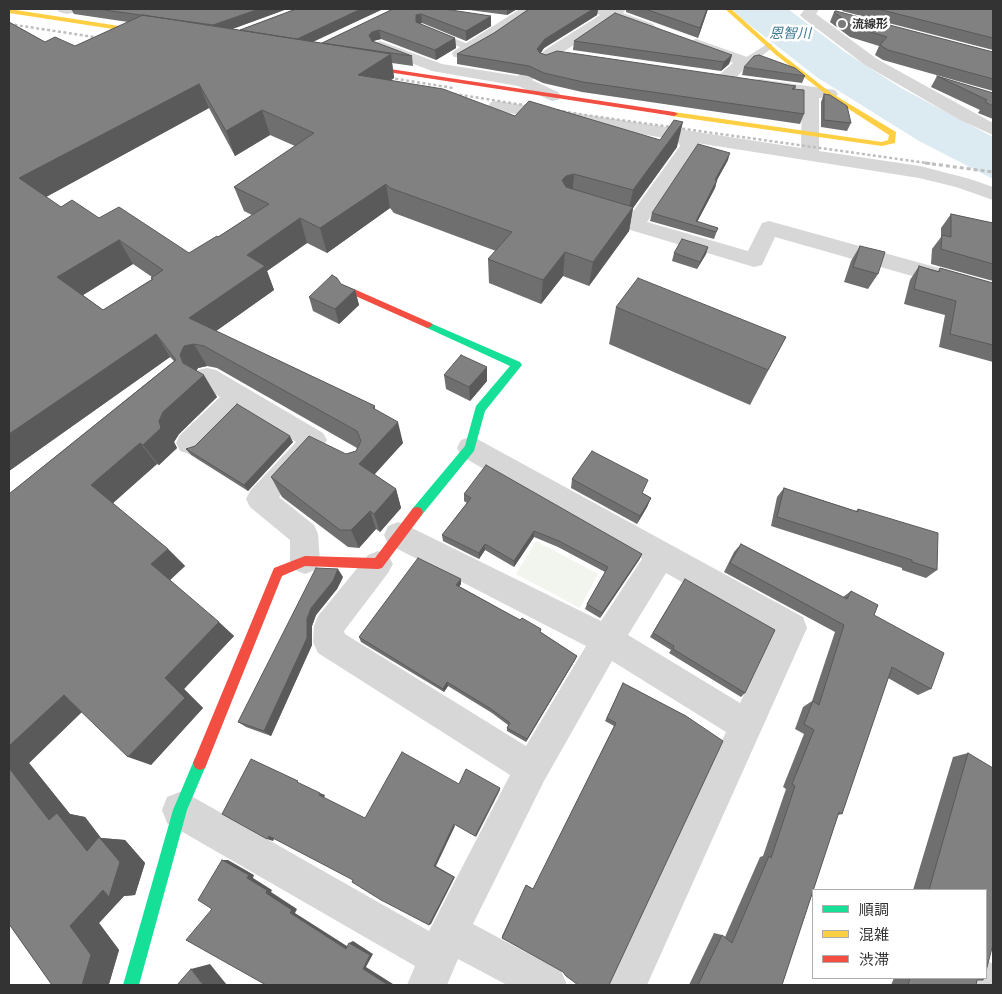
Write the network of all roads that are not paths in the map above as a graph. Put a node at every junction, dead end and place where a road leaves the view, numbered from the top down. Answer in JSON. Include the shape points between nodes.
{"nodes":[{"id":1,"x":64,"y":9,"type":"edge"},
{"id":2,"x":71,"y":9,"type":"edge"},
{"id":3,"x":529,"y":9,"type":"edge"},
{"id":4,"x":728,"y":9,"type":"edge"},
{"id":5,"x":812,"y":9,"type":"edge"},
{"id":6,"x":610,"y":10,"type":"edge"},
{"id":7,"x":9,"y":11,"type":"edge"},
{"id":8,"x":836,"y":16,"type":"edge"},
{"id":9,"x":491,"y":19,"type":"edge"},
{"id":10,"x":508,"y":22,"type":"junction"},
{"id":11,"x":429,"y":31,"type":"edge"},
{"id":12,"x":665,"y":32,"type":"edge"},
{"id":13,"x":862,"y":32,"type":"edge"},
{"id":14,"x":167,"y":35,"type":"edge"},
{"id":15,"x":682,"y":39,"type":"edge"},
{"id":16,"x":847,"y":44,"type":"junction"},
{"id":17,"x":380,"y":46,"type":"edge"},
{"id":18,"x":770,"y":46,"type":"junction"},
{"id":19,"x":470,"y":48,"type":"junction"},
{"id":20,"x":551,"y":53,"type":"junction"},
{"id":21,"x":580,"y":57,"type":"edge"},
{"id":22,"x":744,"y":61,"type":"junction"},
{"id":23,"x":871,"y":62,"type":"junction"},
{"id":24,"x":346,"y":64,"type":"edge"},
{"id":25,"x":438,"y":68,"type":"junction"},
{"id":26,"x":421,"y":76,"type":"junction"},
{"id":27,"x":705,"y":76,"type":"edge"},
{"id":28,"x":725,"y":79,"type":"junction"},
{"id":29,"x":942,"y":83,"type":"edge"},
{"id":30,"x":515,"y":86,"type":"junction"},
{"id":31,"x":811,"y":92,"type":"junction"},
{"id":32,"x":830,"y":94,"type":"junction"},
{"id":33,"x":552,"y":96,"type":"joint"},
{"id":34,"x":497,"y":106,"type":"dead end"},
{"id":35,"x":993,"y":130,"type":"edge"},
{"id":36,"x":810,"y":132,"type":"junction"},
{"id":37,"x":684,"y":135,"type":"junction"},
{"id":38,"x":810,"y":154,"type":"junction"},
{"id":39,"x":993,"y":194,"type":"edge"},
{"id":40,"x":571,"y":206,"type":"edge"},
{"id":41,"x":634,"y":225,"type":"junction"},
{"id":42,"x":993,"y":291,"type":"edge"},
{"id":43,"x":354,"y":292,"type":"edge"},
{"id":44,"x":207,"y":377,"type":"dead end"},
{"id":45,"x":238,"y":395,"type":"junction"},
{"id":46,"x":314,"y":440,"type":"junction"},
{"id":47,"x":189,"y":443,"type":"dead end"},
{"id":48,"x":470,"y":448,"type":"junction"},
{"id":49,"x":337,"y":453,"type":"edge"},
{"id":50,"x":398,"y":535,"type":"junction"},
{"id":51,"x":661,"y":554,"type":"junction"},
{"id":52,"x":305,"y":561,"type":"junction"},
{"id":53,"x":378,"y":564,"type":"junction"},
{"id":54,"x":607,"y":640,"type":"junction"},
{"id":55,"x":747,"y":726,"type":"junction"},
{"id":56,"x":532,"y":769,"type":"junction"},
{"id":57,"x":180,"y":810,"type":"junction"},
{"id":58,"x":438,"y":958,"type":"edge"},
{"id":59,"x":131,"y":985,"type":"edge"},
{"id":60,"x":547,"y":985,"type":"edge"},
{"id":61,"x":627,"y":985,"type":"edge"}],
"edges":[{"from":1,"to":2,"type":"street"},
{"from":3,"to":10,"type":"street"},
{"from":4,"to":18,"type":"street"},
{"from":5,"to":8,"type":"street"},
{"from":5,"to":16,"type":"street","via":[[808,15]]},
{"from":6,"to":12,"type":"street"},
{"from":6,"to":20,"type":"street"},
{"from":7,"to":14,"type":"street"},
{"from":9,"to":10,"type":"street"},
{"from":10,"to":19,"type":"street"},
{"from":11,"to":19,"type":"lane"},
{"from":13,"to":16,"type":"street"},
{"from":15,"to":22,"type":"street"},
{"from":16,"to":23,"type":"street"},
{"from":17,"to":25,"type":"street"},
{"from":18,"to":22,"type":"lane","via":[[752,60]]},
{"from":18,"to":32,"type":"street"},
{"from":19,"to":25,"type":"street"},
{"from":20,"to":21,"type":"street"},
{"from":20,"to":30,"type":"street"},
{"from":22,"to":28,"type":"street"},
{"from":23,"to":29,"type":"street"},
{"from":23,"to":35,"type":"street"},
{"from":24,"to":26,"type":"street"},
{"from":25,"to":26,"type":"street"},
{"from":25,"to":30,"type":"street"},
{"from":26,"to":30,"type":"street"},
{"from":27,"to":28,"type":"street"},
{"from":28,"to":31,"type":"street"},
{"from":30,"to":33,"type":"street","via":[[534,86]]},
{"from":31,"to":32,"type":"street"},
{"from":31,"to":36,"type":"street"},
{"from":32,"to":36,"type":"street","via":[[893,134],[892,141],[882,144]]},
{"from":33,"to":36,"type":"street"},
{"from":34,"to":37,"type":"street"},
{"from":36,"to":38,"type":"street"},
{"from":37,"to":38,"type":"street"},
{"from":37,"to":41,"type":"street","via":[[689,146]]},
{"from":38,"to":39,"type":"street","via":[[920,172]]},
{"from":40,"to":41,"type":"street"},
{"from":41,"to":42,"type":"street","via":[[754,260],[769,228]]},
{"from":43,"to":48,"type":"street","via":[[517,365],[480,409]]},
{"from":44,"to":45,"type":"street"},
{"from":45,"to":46,"type":"street"},
{"from":45,"to":47,"type":"street"},
{"from":46,"to":49,"type":"street"},
{"from":46,"to":52,"type":"street","via":[[260,499],[304,534]]},
{"from":48,"to":50,"type":"street"},
{"from":48,"to":51,"type":"street"},
{"from":50,"to":53,"type":"street"},
{"from":50,"to":54,"type":"street"},
{"from":51,"to":54,"type":"street"},
{"from":51,"to":55,"type":"street","via":[[792,628]]},
{"from":52,"to":53,"type":"street"},
{"from":52,"to":57,"type":"street","via":[[278,572]]},
{"from":53,"to":56,"type":"street","via":[[329,626],[329,642]]},
{"from":54,"to":55,"type":"street"},
{"from":54,"to":56,"type":"street"},
{"from":55,"to":61,"type":"street"},
{"from":56,"to":58,"type":"street"},
{"from":57,"to":58,"type":"street"},
{"from":57,"to":59,"type":"street"},
{"from":58,"to":60,"type":"street"}]}
